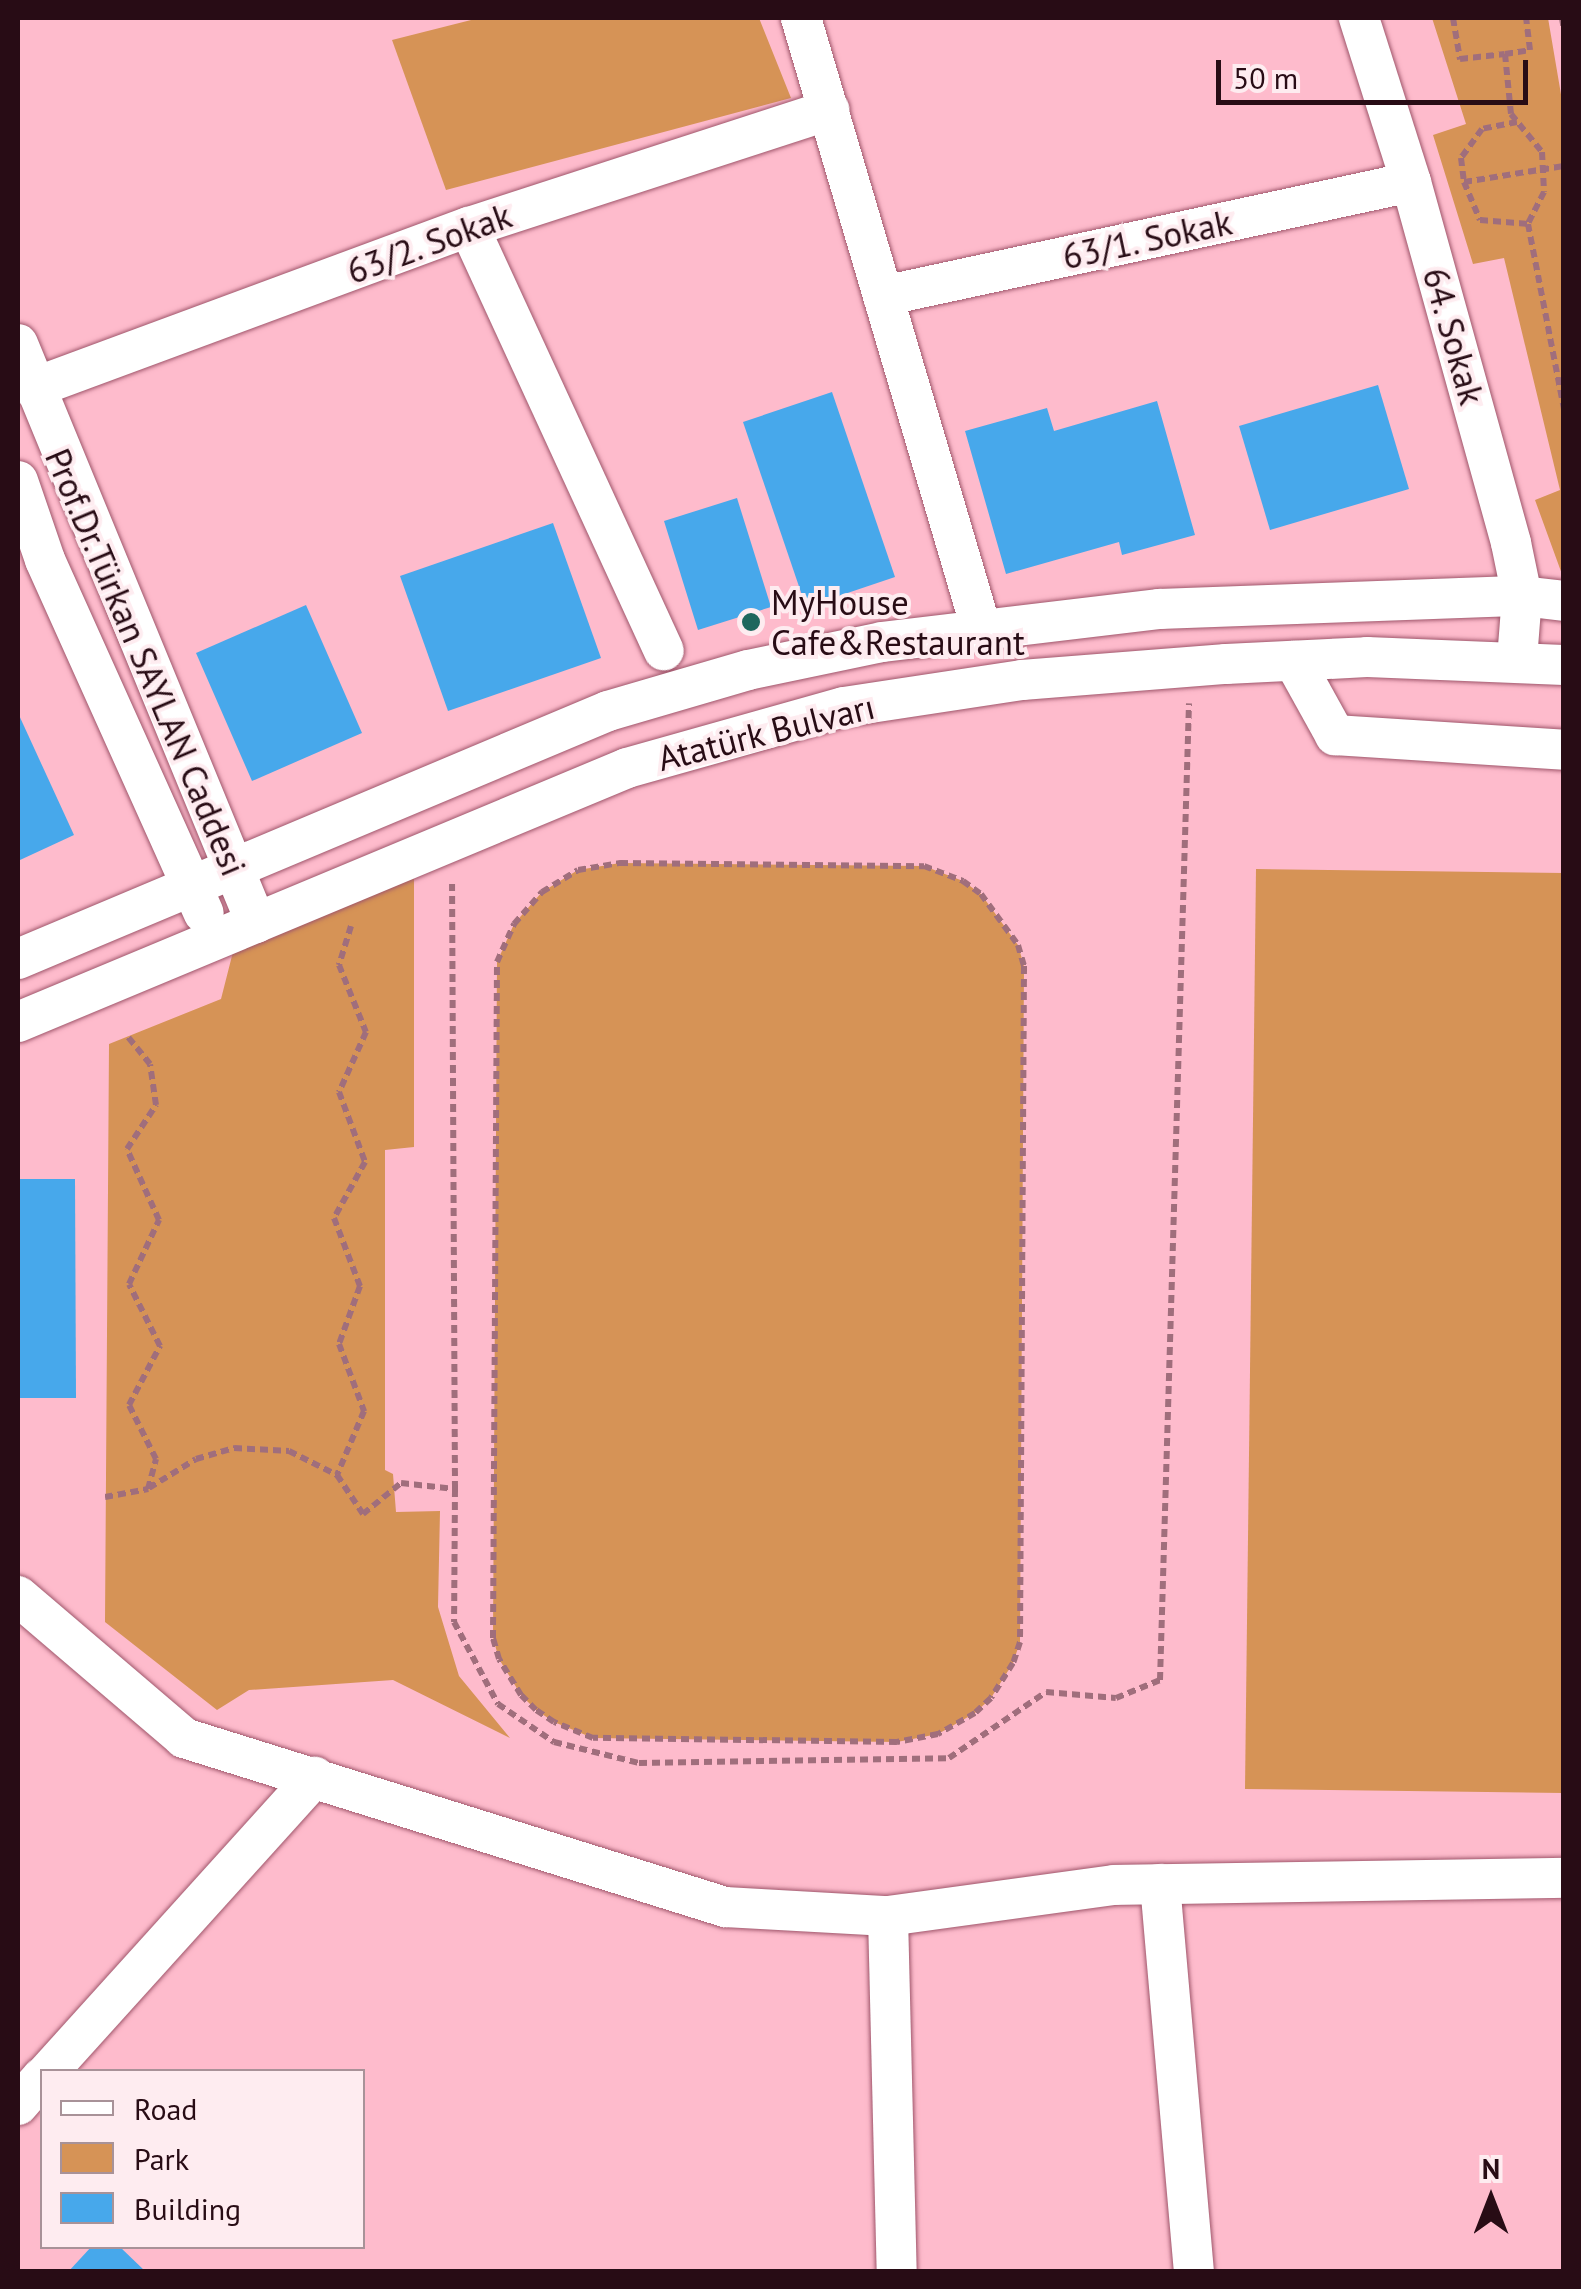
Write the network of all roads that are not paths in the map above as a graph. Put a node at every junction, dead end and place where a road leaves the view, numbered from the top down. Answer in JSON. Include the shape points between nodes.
{"nodes":[{"id":1,"x":801,"y":18,"type":"edge"},
{"id":2,"x":1358,"y":18,"type":"edge"},
{"id":3,"x":828,"y":110,"type":"junction"},
{"id":4,"x":1412,"y":187,"type":"junction"},
{"id":5,"x":468,"y":227,"type":"junction"},
{"id":6,"x":882,"y":296,"type":"junction"},
{"id":7,"x":18,"y":344,"type":"edge"},
{"id":8,"x":32,"y":388,"type":"junction"},
{"id":9,"x":18,"y":481,"type":"edge"},
{"id":10,"x":31,"y":565,"type":"edge"},
{"id":11,"x":1522,"y":596,"type":"junction"},
{"id":12,"x":1564,"y":601,"type":"edge"},
{"id":13,"x":982,"y":628,"type":"junction"},
{"id":14,"x":664,"y":650,"type":"dead end"},
{"id":15,"x":1517,"y":660,"type":"junction"},
{"id":16,"x":1294,"y":661,"type":"junction"},
{"id":17,"x":1564,"y":665,"type":"edge"},
{"id":18,"x":1564,"y":750,"type":"edge"},
{"id":19,"x":232,"y":869,"type":"junction"},
{"id":20,"x":193,"y":888,"type":"junction"},
{"id":21,"x":256,"y":923,"type":"junction"},
{"id":22,"x":216,"y":942,"type":"junction"},
{"id":23,"x":18,"y":958,"type":"edge"},
{"id":24,"x":18,"y":1022,"type":"edge"},
{"id":25,"x":18,"y":1596,"type":"edge"},
{"id":26,"x":315,"y":1777,"type":"junction"},
{"id":27,"x":1564,"y":1878,"type":"edge"},
{"id":28,"x":1160,"y":1884,"type":"junction"},
{"id":29,"x":888,"y":1916,"type":"junction"},
{"id":30,"x":51,"y":2069,"type":"edge"},
{"id":31,"x":897,"y":2272,"type":"edge"},
{"id":32,"x":1194,"y":2272,"type":"edge"}],
"edges":[{"from":1,"to":3,"type":"street"},
{"from":2,"to":4,"type":"street","name":"64. Sokak"},
{"from":3,"to":5,"type":"street","name":"63/2. Sokak"},
{"from":3,"to":6,"type":"street"},
{"from":4,"to":6,"type":"street","name":"63/1. Sokak"},
{"from":4,"to":11,"type":"street","name":"64. Sokak"},
{"from":5,"to":8,"type":"street","name":"63/2. Sokak"},
{"from":5,"to":14,"type":"street"},
{"from":6,"to":13,"type":"street"},
{"from":7,"to":8,"type":"street","name":"Prof.Dr.Türkan SAYLAN Caddesi"},
{"from":8,"to":19,"type":"street","name":"Prof.Dr.Türkan SAYLAN Caddesi"},
{"from":9,"to":10,"type":"street","name":"Prof.Dr.Türkan SAYLAN Caddesi"},
{"from":10,"to":20,"type":"street","name":"Prof.Dr.Türkan SAYLAN Caddesi"},
{"from":11,"to":12,"type":"street","name":"Atatürk Bulvarı"},
{"from":11,"to":13,"type":"street","name":"Atatürk Bulvarı","via":[[1159,610]]},
{"from":11,"to":15,"type":"street","name":"64. Sokak"},
{"from":13,"to":19,"type":"street","name":"Atatürk Bulvarı","via":[[748,670],[608,711]]},
{"from":15,"to":16,"type":"street","name":"Atatürk Bulvarı"},
{"from":15,"to":17,"type":"street","name":"Atatürk Bulvarı"},
{"from":16,"to":18,"type":"street","via":[[1336,735]]},
{"from":16,"to":21,"type":"street","name":"Atatürk Bulvarı","via":[[1022,680],[844,707],[627,768]]},
{"from":19,"to":20,"type":"street","name":"Atatürk Bulvarı"},
{"from":19,"to":21,"type":"street","name":"Prof.Dr.Türkan SAYLAN Caddesi"},
{"from":20,"to":22,"type":"street","name":"Prof.Dr.Türkan SAYLAN Caddesi"},
{"from":20,"to":23,"type":"street","name":"Atatürk Bulvarı"},
{"from":21,"to":22,"type":"street","name":"Atatürk Bulvarı"},
{"from":22,"to":24,"type":"street","name":"Atatürk Bulvarı"},
{"from":25,"to":26,"type":"street","via":[[184,1738]]},
{"from":26,"to":29,"type":"street","via":[[725,1907]]},
{"from":26,"to":30,"type":"street"},
{"from":27,"to":28,"type":"street"},
{"from":28,"to":29,"type":"street","via":[[1114,1884]]},
{"from":28,"to":32,"type":"street"},
{"from":29,"to":31,"type":"street"}]}
